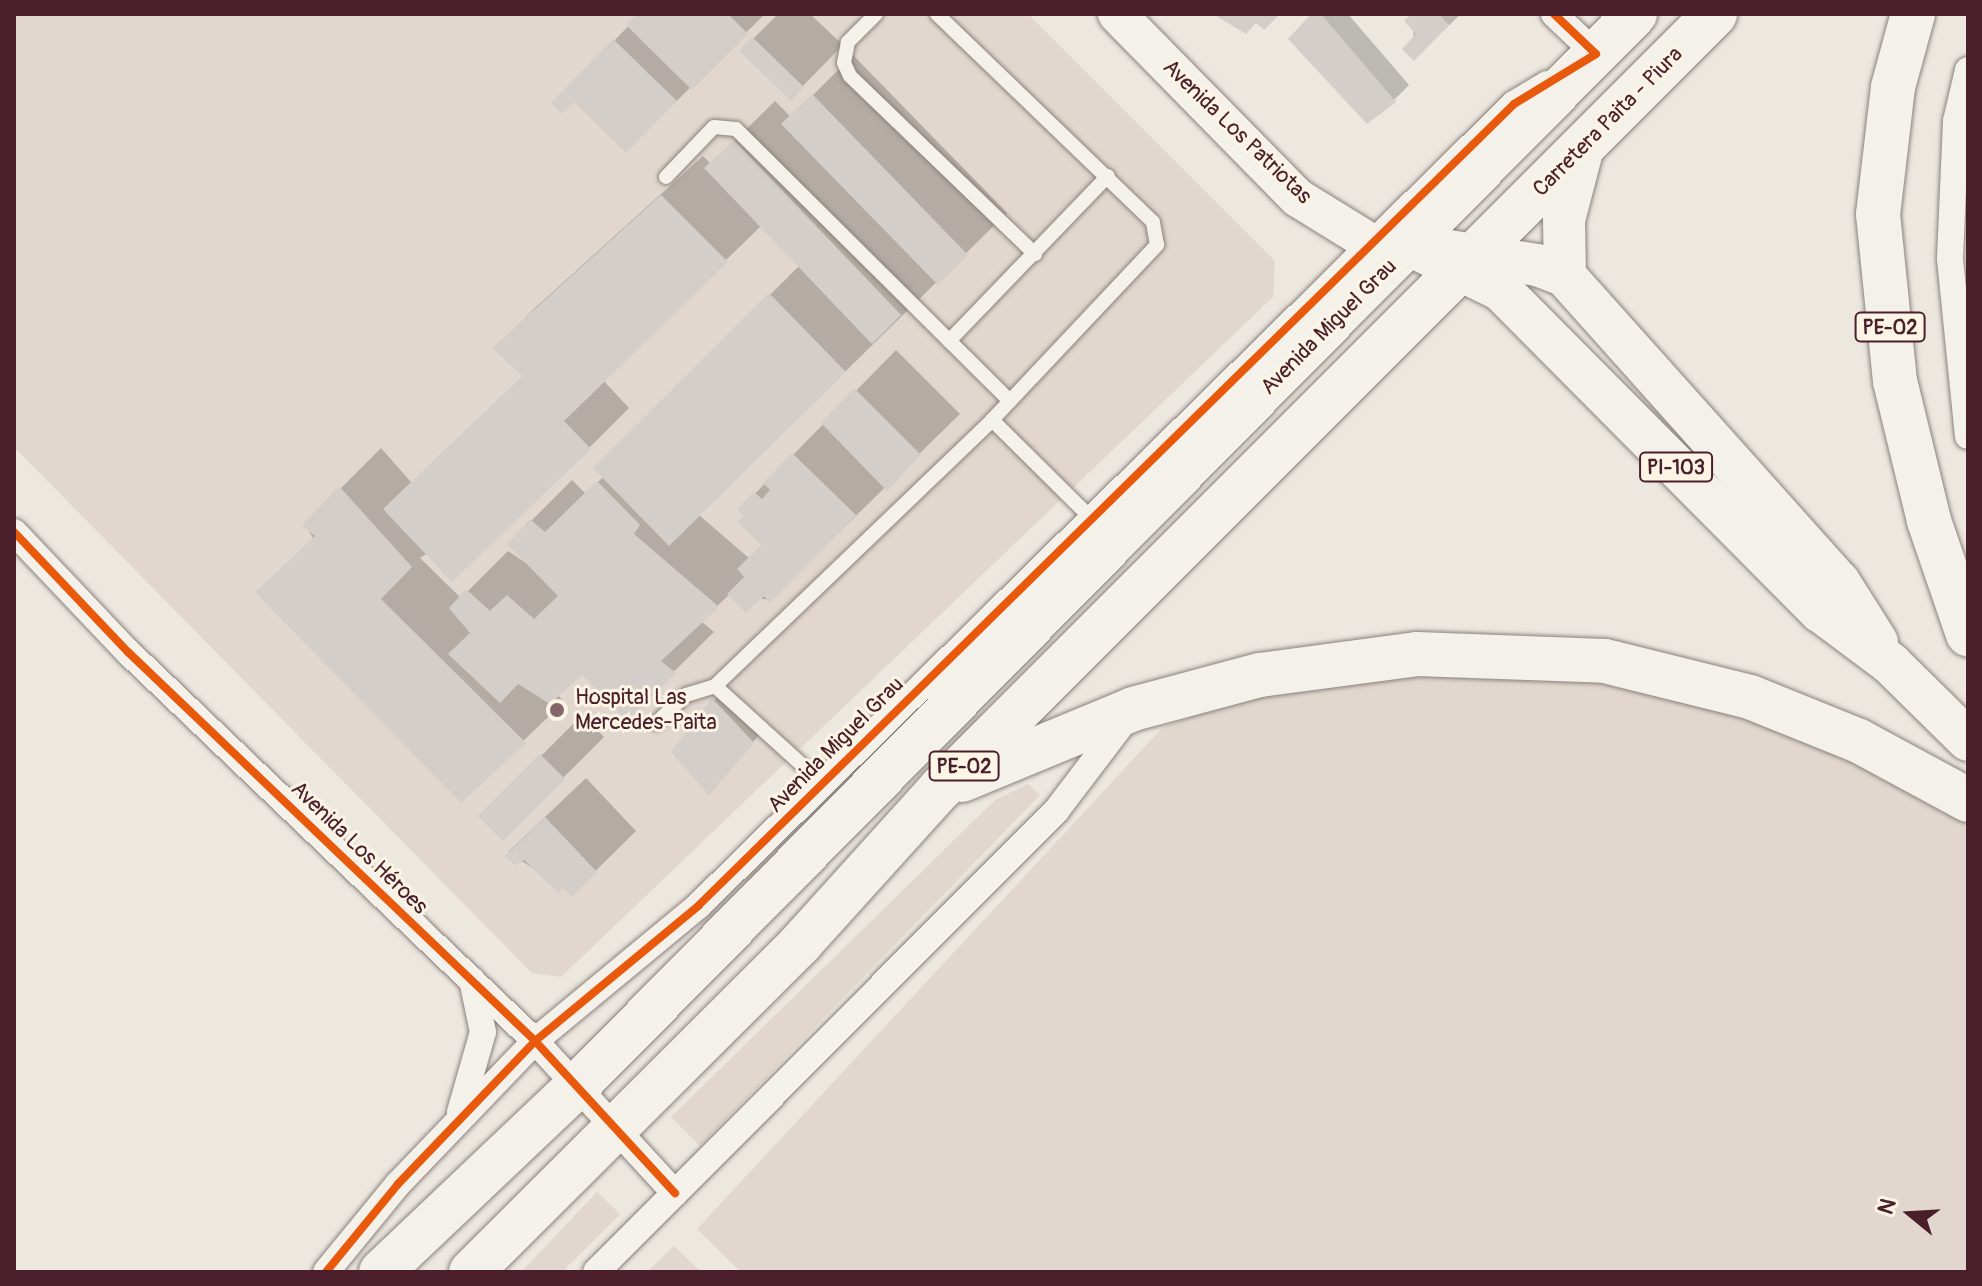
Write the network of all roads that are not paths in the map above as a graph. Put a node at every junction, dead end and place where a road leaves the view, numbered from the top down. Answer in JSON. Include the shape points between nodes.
{"nodes":[{"id":1,"x":876,"y":14,"type":"edge"},
{"id":2,"x":937,"y":14,"type":"edge"},
{"id":3,"x":1117,"y":14,"type":"edge"},
{"id":4,"x":1554,"y":14,"type":"edge"},
{"id":5,"x":1635,"y":14,"type":"edge"},
{"id":6,"x":1715,"y":14,"type":"edge"},
{"id":7,"x":1913,"y":14,"type":"edge"},
{"id":8,"x":1596,"y":54,"type":"junction"},
{"id":9,"x":1968,"y":70,"type":"edge"},
{"id":10,"x":1583,"y":147,"type":"junction"},
{"id":11,"x":1108,"y":176,"type":"junction"},
{"id":12,"x":666,"y":177,"type":"dead end"},
{"id":13,"x":1392,"y":246,"type":"junction"},
{"id":14,"x":1481,"y":251,"type":"junction"},
{"id":15,"x":1035,"y":254,"type":"junction"},
{"id":16,"x":1565,"y":276,"type":"junction"},
{"id":17,"x":949,"y":341,"type":"junction"},
{"id":18,"x":1010,"y":401,"type":"junction"},
{"id":19,"x":992,"y":420,"type":"junction"},
{"id":20,"x":1968,"y":436,"type":"edge"},
{"id":21,"x":1091,"y":518,"type":"junction"},
{"id":22,"x":14,"y":532,"type":"edge"},
{"id":23,"x":1968,"y":634,"type":"edge"},
{"id":24,"x":1891,"y":664,"type":"junction"},
{"id":25,"x":715,"y":686,"type":"junction"},
{"id":26,"x":1133,"y":709,"type":"junction"},
{"id":27,"x":656,"y":723,"type":"dead end"},
{"id":28,"x":1968,"y":740,"type":"edge"},
{"id":29,"x":822,"y":783,"type":"junction"},
{"id":30,"x":941,"y":788,"type":"junction"},
{"id":31,"x":1968,"y":800,"type":"edge"},
{"id":32,"x":472,"y":980,"type":"junction"},
{"id":33,"x":535,"y":1041,"type":"junction"},
{"id":34,"x":578,"y":1085,"type":"junction"},
{"id":35,"x":455,"y":1124,"type":"junction"},
{"id":36,"x":616,"y":1129,"type":"junction"},
{"id":37,"x":675,"y":1193,"type":"junction"},
{"id":38,"x":326,"y":1272,"type":"edge"},
{"id":39,"x":381,"y":1272,"type":"edge"},
{"id":40,"x":471,"y":1272,"type":"edge"},
{"id":41,"x":596,"y":1272,"type":"edge"}],
"edges":[{"from":1,"to":15,"type":"lane","via":[[848,42],[844,63],[850,76]]},
{"from":2,"to":11,"type":"lane"},
{"from":3,"to":13,"type":"street","name":"Avenida Los Patriotas","via":[[1298,198]]},
{"from":4,"to":8,"type":"street"},
{"from":5,"to":8,"type":"highway","number":"PE-02"},
{"from":6,"to":10,"type":"highway","name":"Carretera Paita - Piura","number":"PE-02"},
{"from":7,"to":23,"type":"highway","number":"PE-02","via":[[1893,87],[1878,214],[1895,381],[1929,521]]},
{"from":8,"to":13,"type":"highway","name":"Avenida Miguel Grau","number":"PE-02","via":[[1461,195]]},
{"from":8,"to":13,"type":"street","via":[[1514,104]]},
{"from":9,"to":20,"type":"street","via":[[1956,121],[1950,259]]},
{"from":10,"to":14,"type":"highway","name":"Carretera Paita - Piura","number":"PE-02"},
{"from":10,"to":16,"type":"main road","via":[[1564,220]]},
{"from":11,"to":15,"type":"lane"},
{"from":11,"to":18,"type":"lane","via":[[1153,222],[1157,245]]},
{"from":12,"to":17,"type":"lane","via":[[714,127],[729,124]]},
{"from":13,"to":14,"type":"main road","number":"PI-103"},
{"from":13,"to":21,"type":"street","name":"Avenida Miguel Grau"},
{"from":13,"to":34,"type":"highway","name":"Avenida Miguel Grau","number":"PE-02"},
{"from":14,"to":16,"type":"main road","number":"PI-103"},
{"from":14,"to":24,"type":"main road","number":"PI-103","via":[[1501,290],[1820,611]]},
{"from":14,"to":30,"type":"highway","number":"PE-02"},
{"from":15,"to":17,"type":"lane"},
{"from":16,"to":24,"type":"main road","number":"PI-103","via":[[1839,582]]},
{"from":17,"to":18,"type":"lane"},
{"from":18,"to":19,"type":"lane"},
{"from":19,"to":21,"type":"lane"},
{"from":19,"to":25,"type":"lane"},
{"from":21,"to":29,"type":"street","name":"Avenida Miguel Grau"},
{"from":22,"to":32,"type":"street","name":"Avenida Los Héroes","via":[[128,652]]},
{"from":24,"to":28,"type":"main road","number":"PI-103"},
{"from":25,"to":27,"type":"lane","via":[[686,695]]},
{"from":25,"to":29,"type":"lane"},
{"from":26,"to":30,"type":"highway","number":"PE-02"},
{"from":26,"to":31,"type":"highway","number":"PE-02","via":[[1260,675],[1417,654],[1605,661],[1750,697],[1859,741]]},
{"from":26,"to":37,"type":"street","via":[[1056,811]]},
{"from":29,"to":33,"type":"street","name":"Avenida Miguel Grau","via":[[698,906]]},
{"from":30,"to":36,"type":"highway","number":"PE-02"},
{"from":32,"to":33,"type":"street","name":"Avenida Los Héroes"},
{"from":32,"to":35,"type":"street","via":[[483,1032]]},
{"from":33,"to":34,"type":"street","name":"Avenida Los Héroes"},
{"from":33,"to":35,"type":"street","name":"Avenida Miguel Grau"},
{"from":34,"to":36,"type":"street","name":"Avenida Los Héroes"},
{"from":34,"to":39,"type":"highway","name":"Avenida Miguel Grau","number":"PE-02"},
{"from":35,"to":38,"type":"street","name":"Avenida Miguel Grau"},
{"from":36,"to":37,"type":"street","name":"Avenida Los Héroes"},
{"from":36,"to":40,"type":"highway","number":"PE-02"},
{"from":37,"to":41,"type":"street"}]}
